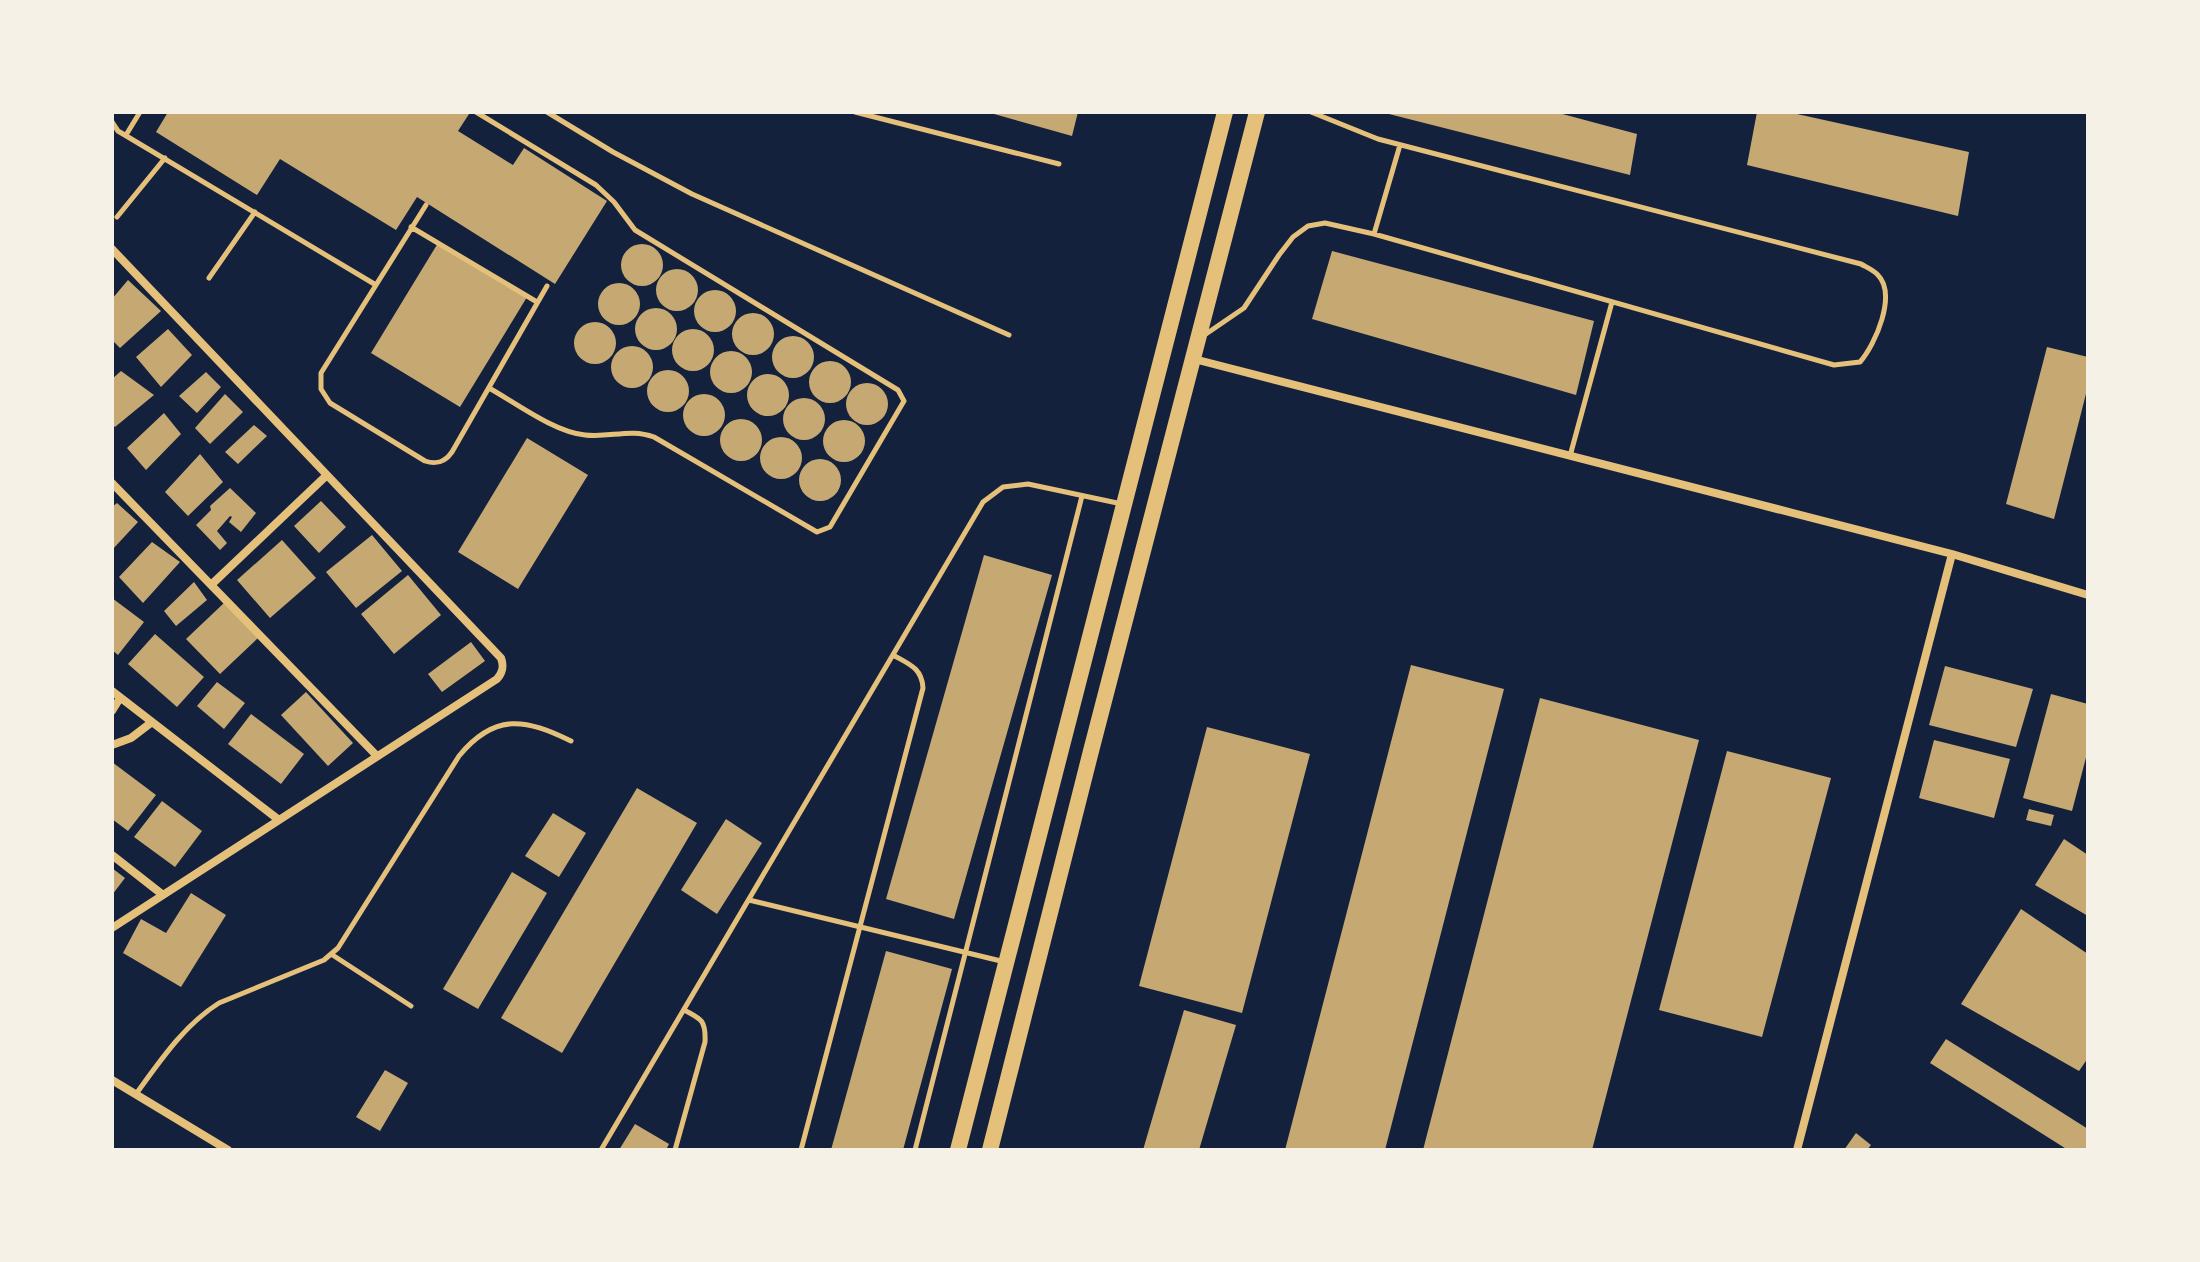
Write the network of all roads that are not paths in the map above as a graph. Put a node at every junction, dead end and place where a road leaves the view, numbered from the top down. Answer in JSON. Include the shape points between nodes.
{"nodes":[{"id":1,"x":140,"y":112,"type":"edge"},
{"id":2,"x":476,"y":112,"type":"edge"},
{"id":3,"x":547,"y":112,"type":"edge"},
{"id":4,"x":855,"y":112,"type":"edge"},
{"id":5,"x":1225,"y":112,"type":"edge"},
{"id":6,"x":1257,"y":112,"type":"edge"},
{"id":7,"x":1311,"y":112,"type":"edge"},
{"id":8,"x":112,"y":122,"type":"edge"},
{"id":9,"x":126,"y":135,"type":"junction"},
{"id":10,"x":1400,"y":145,"type":"junction"},
{"id":11,"x":165,"y":158,"type":"junction"},
{"id":12,"x":1059,"y":164,"type":"dead end"},
{"id":13,"x":426,"y":205,"type":"dead end"},
{"id":14,"x":255,"y":212,"type":"junction"},
{"id":15,"x":117,"y":217,"type":"dead end"},
{"id":16,"x":411,"y":227,"type":"junction"},
{"id":17,"x":1374,"y":234,"type":"junction"},
{"id":18,"x":112,"y":249,"type":"edge"},
{"id":19,"x":209,"y":278,"type":"dead end"},
{"id":20,"x":376,"y":285,"type":"junction"},
{"id":21,"x":547,"y":286,"type":"dead end"},
{"id":22,"x":537,"y":302,"type":"junction"},
{"id":23,"x":1612,"y":302,"type":"junction"},
{"id":24,"x":1009,"y":335,"type":"dead end"},
{"id":25,"x":1199,"y":338,"type":"junction"},
{"id":26,"x":1194,"y":359,"type":"junction"},
{"id":27,"x":489,"y":388,"type":"junction"},
{"id":28,"x":1570,"y":456,"type":"junction"},
{"id":29,"x":327,"y":475,"type":"junction"},
{"id":30,"x":112,"y":483,"type":"edge"},
{"id":31,"x":1082,"y":496,"type":"junction"},
{"id":32,"x":1123,"y":504,"type":"junction"},
{"id":33,"x":1952,"y":554,"type":"junction"},
{"id":34,"x":211,"y":585,"type":"junction"},
{"id":35,"x":2088,"y":595,"type":"edge"},
{"id":36,"x":893,"y":655,"type":"junction"},
{"id":37,"x":112,"y":691,"type":"edge"},
{"id":38,"x":120,"y":698,"type":"junction"},
{"id":39,"x":112,"y":711,"type":"edge"},
{"id":40,"x":152,"y":722,"type":"junction"},
{"id":41,"x":571,"y":741,"type":"dead end"},
{"id":42,"x":112,"y":745,"type":"edge"},
{"id":43,"x":377,"y":756,"type":"junction"},
{"id":44,"x":279,"y":820,"type":"junction"},
{"id":45,"x":112,"y":855,"type":"edge"},
{"id":46,"x":163,"y":895,"type":"junction"},
{"id":47,"x":749,"y":900,"type":"junction"},
{"id":48,"x":860,"y":927,"type":"junction"},
{"id":49,"x":112,"y":928,"type":"edge"},
{"id":50,"x":965,"y":952,"type":"junction"},
{"id":51,"x":331,"y":954,"type":"junction"},
{"id":52,"x":1006,"y":962,"type":"junction"},
{"id":53,"x":411,"y":1006,"type":"dead end"},
{"id":54,"x":684,"y":1010,"type":"junction"},
{"id":55,"x":112,"y":1080,"type":"edge"},
{"id":56,"x":136,"y":1095,"type":"junction"},
{"id":57,"x":228,"y":1150,"type":"edge"},
{"id":58,"x":601,"y":1150,"type":"edge"},
{"id":59,"x":675,"y":1150,"type":"edge"},
{"id":60,"x":801,"y":1150,"type":"edge"},
{"id":61,"x":915,"y":1150,"type":"edge"},
{"id":62,"x":958,"y":1150,"type":"edge"},
{"id":63,"x":990,"y":1150,"type":"edge"},
{"id":64,"x":1797,"y":1150,"type":"edge"}],
"edges":[{"from":1,"to":9,"type":"lane"},
{"from":2,"to":27,"type":"lane","via":[[596,185],[635,230],[898,390],[904,401],[830,527],[817,532],[654,437],[573,433]]},
{"from":3,"to":24,"type":"lane","via":[[716,205]]},
{"from":4,"to":12,"type":"lane"},
{"from":5,"to":32,"type":"main road"},
{"from":6,"to":25,"type":"main road"},
{"from":7,"to":10,"type":"lane"},
{"from":8,"to":9,"type":"lane"},
{"from":9,"to":11,"type":"lane"},
{"from":10,"to":17,"type":"lane"},
{"from":10,"to":23,"type":"lane","via":[[1861,264],[1879,275],[1886,291],[1870,350],[1860,362],[1846,365]]},
{"from":11,"to":14,"type":"lane"},
{"from":11,"to":15,"type":"lane"},
{"from":13,"to":16,"type":"lane"},
{"from":14,"to":19,"type":"lane"},
{"from":14,"to":20,"type":"lane"},
{"from":16,"to":20,"type":"lane"},
{"from":16,"to":22,"type":"lane"},
{"from":17,"to":23,"type":"lane"},
{"from":17,"to":25,"type":"lane","via":[[1325,223],[1308,226],[1293,237],[1244,308]]},
{"from":18,"to":29,"type":"street"},
{"from":20,"to":27,"type":"lane","via":[[321,373],[321,389],[330,403],[425,461],[437,463],[452,452]]},
{"from":21,"to":22,"type":"lane"},
{"from":22,"to":27,"type":"lane"},
{"from":23,"to":28,"type":"lane"},
{"from":25,"to":26,"type":"main road"},
{"from":26,"to":28,"type":"street"},
{"from":26,"to":63,"type":"main road"},
{"from":28,"to":33,"type":"street"},
{"from":29,"to":34,"type":"street"},
{"from":29,"to":43,"type":"street","via":[[503,663],[497,679]]},
{"from":30,"to":34,"type":"street"},
{"from":31,"to":32,"type":"lane"},
{"from":31,"to":36,"type":"lane","via":[[1028,484],[992,493]]},
{"from":31,"to":50,"type":"lane"},
{"from":32,"to":52,"type":"main road"},
{"from":33,"to":35,"type":"street"},
{"from":33,"to":64,"type":"street"},
{"from":34,"to":43,"type":"street"},
{"from":36,"to":47,"type":"lane"},
{"from":36,"to":48,"type":"lane","via":[[917,668],[923,688]]},
{"from":37,"to":38,"type":"street"},
{"from":38,"to":39,"type":"street"},
{"from":38,"to":40,"type":"street"},
{"from":40,"to":42,"type":"street"},
{"from":40,"to":44,"type":"street"},
{"from":41,"to":51,"type":"lane","via":[[539,726],[514,723],[489,730],[468,745]]},
{"from":43,"to":44,"type":"street"},
{"from":44,"to":46,"type":"street"},
{"from":45,"to":46,"type":"street"},
{"from":46,"to":49,"type":"street"},
{"from":47,"to":48,"type":"lane"},
{"from":47,"to":54,"type":"lane"},
{"from":48,"to":50,"type":"lane"},
{"from":48,"to":60,"type":"lane"},
{"from":50,"to":52,"type":"lane"},
{"from":50,"to":61,"type":"lane"},
{"from":51,"to":53,"type":"lane"},
{"from":51,"to":56,"type":"lane","via":[[206,1011]]},
{"from":52,"to":62,"type":"main road"},
{"from":54,"to":58,"type":"lane"},
{"from":54,"to":59,"type":"lane","via":[[700,1018],[706,1029]]},
{"from":55,"to":56,"type":"street"},
{"from":56,"to":57,"type":"street"}]}
